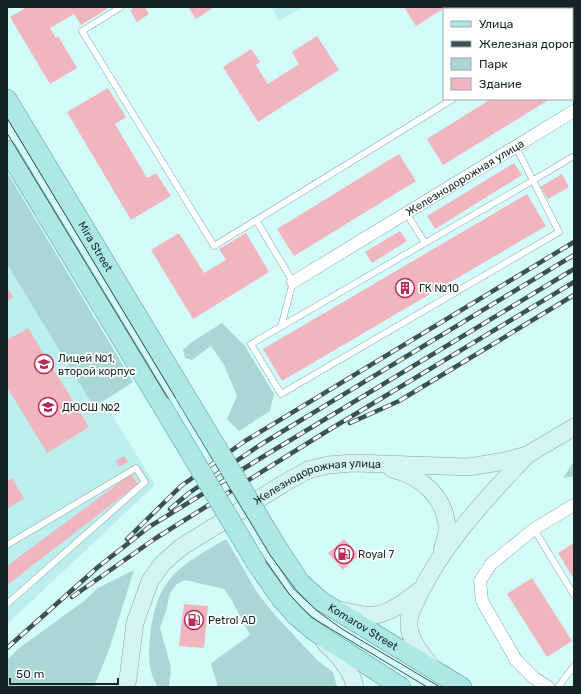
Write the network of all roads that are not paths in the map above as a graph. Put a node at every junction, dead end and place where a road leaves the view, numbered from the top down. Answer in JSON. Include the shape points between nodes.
{"nodes":[{"id":1,"x":121,"y":7,"type":"edge"},
{"id":2,"x":7,"y":100,"type":"edge"},
{"id":3,"x":451,"y":100,"type":"edge"},
{"id":4,"x":574,"y":111,"type":"edge"},
{"id":5,"x":516,"y":147,"type":"junction"},
{"id":6,"x":7,"y":150,"type":"edge"},
{"id":7,"x":574,"y":156,"type":"edge"},
{"id":8,"x":532,"y":181,"type":"junction"},
{"id":9,"x":406,"y":213,"type":"junction"},
{"id":10,"x":256,"y":220,"type":"junction"},
{"id":11,"x":425,"y":243,"type":"junction"},
{"id":12,"x":293,"y":282,"type":"junction"},
{"id":13,"x":281,"y":327,"type":"junction"},
{"id":14,"x":574,"y":427,"type":"edge"},
{"id":15,"x":528,"y":455,"type":"junction"},
{"id":16,"x":354,"y":463,"type":"junction"},
{"id":17,"x":574,"y":505,"type":"edge"},
{"id":18,"x":534,"y":529,"type":"junction"},
{"id":19,"x":7,"y":545,"type":"edge"},
{"id":20,"x":279,"y":550,"type":"joint"},
{"id":21,"x":441,"y":555,"type":"junction"},
{"id":22,"x":422,"y":588,"type":"junction"},
{"id":23,"x":574,"y":595,"type":"edge"},
{"id":24,"x":7,"y":604,"type":"edge"},
{"id":25,"x":331,"y":608,"type":"junction"},
{"id":26,"x":314,"y":631,"type":"junction"},
{"id":27,"x":132,"y":649,"type":"junction"},
{"id":28,"x":574,"y":666,"type":"edge"},
{"id":29,"x":436,"y":672,"type":"junction"},
{"id":30,"x":126,"y":687,"type":"edge"},
{"id":31,"x":139,"y":687,"type":"edge"},
{"id":32,"x":355,"y":687,"type":"edge"},
{"id":33,"x":401,"y":687,"type":"edge"},
{"id":34,"x":462,"y":687,"type":"edge"},
{"id":35,"x":548,"y":687,"type":"edge"},
{"id":36,"x":558,"y":687,"type":"edge"}],
"edges":[{"from":1,"to":10,"type":"lane","via":[[82,31],[214,246]]},
{"from":2,"to":20,"type":"main road","name":"Mira Street","bridge":true},
{"from":3,"to":10,"type":"lane"},
{"from":4,"to":5,"type":"street","name":"Железнодорожная улица"},
{"from":5,"to":8,"type":"lane"},
{"from":5,"to":9,"type":"street","name":"Железнодорожная улица"},
{"from":6,"to":26,"type":"main road","bridge":true,"via":[[256,563],[295,616]]},
{"from":7,"to":8,"type":"lane"},
{"from":8,"to":11,"type":"lane"},
{"from":8,"to":13,"type":"lane","via":[[559,232],[281,394],[251,344]]},
{"from":9,"to":11,"type":"lane"},
{"from":9,"to":12,"type":"street","name":"Железнодорожная улица"},
{"from":10,"to":12,"type":"lane"},
{"from":11,"to":13,"type":"lane"},
{"from":12,"to":13,"type":"lane"},
{"from":14,"to":15,"type":"main road","name":"Железнодорожная улица"},
{"from":15,"to":16,"type":"main road","name":"Железнодорожная улица","via":[[469,467]]},
{"from":15,"to":21,"type":"main road","via":[[468,519]]},
{"from":16,"to":21,"type":"main road","via":[[402,472],[420,480],[431,490],[440,503],[446,523],[447,530]]},
{"from":16,"to":27,"type":"main road","name":"Железнодорожная улица","via":[[308,470],[180,548],[162,564],[150,581],[135,623]]},
{"from":17,"to":18,"type":"street"},
{"from":18,"to":23,"type":"lane"},
{"from":18,"to":35,"type":"street","via":[[491,564],[480,581],[482,601],[516,660],[534,678]]},
{"from":19,"to":24,"type":"lane","via":[[136,468],[145,482]]},
{"from":20,"to":25,"type":"main road","name":"Komarov Street","via":[[300,582]]},
{"from":21,"to":22,"type":"main road"},
{"from":22,"to":25,"type":"main road","via":[[402,604],[380,615],[364,615]]},
{"from":22,"to":29,"type":"main road","via":[[411,611],[409,627],[417,649]]},
{"from":25,"to":29,"type":"main road","name":"Komarov Street"},
{"from":26,"to":32,"type":"main road","via":[[337,655]]},
{"from":26,"to":33,"type":"main road"},
{"from":27,"to":30,"type":"main road"},
{"from":27,"to":31,"type":"main road"},
{"from":28,"to":36,"type":"lane"},
{"from":29,"to":34,"type":"main road","name":"Komarov Street"}]}
